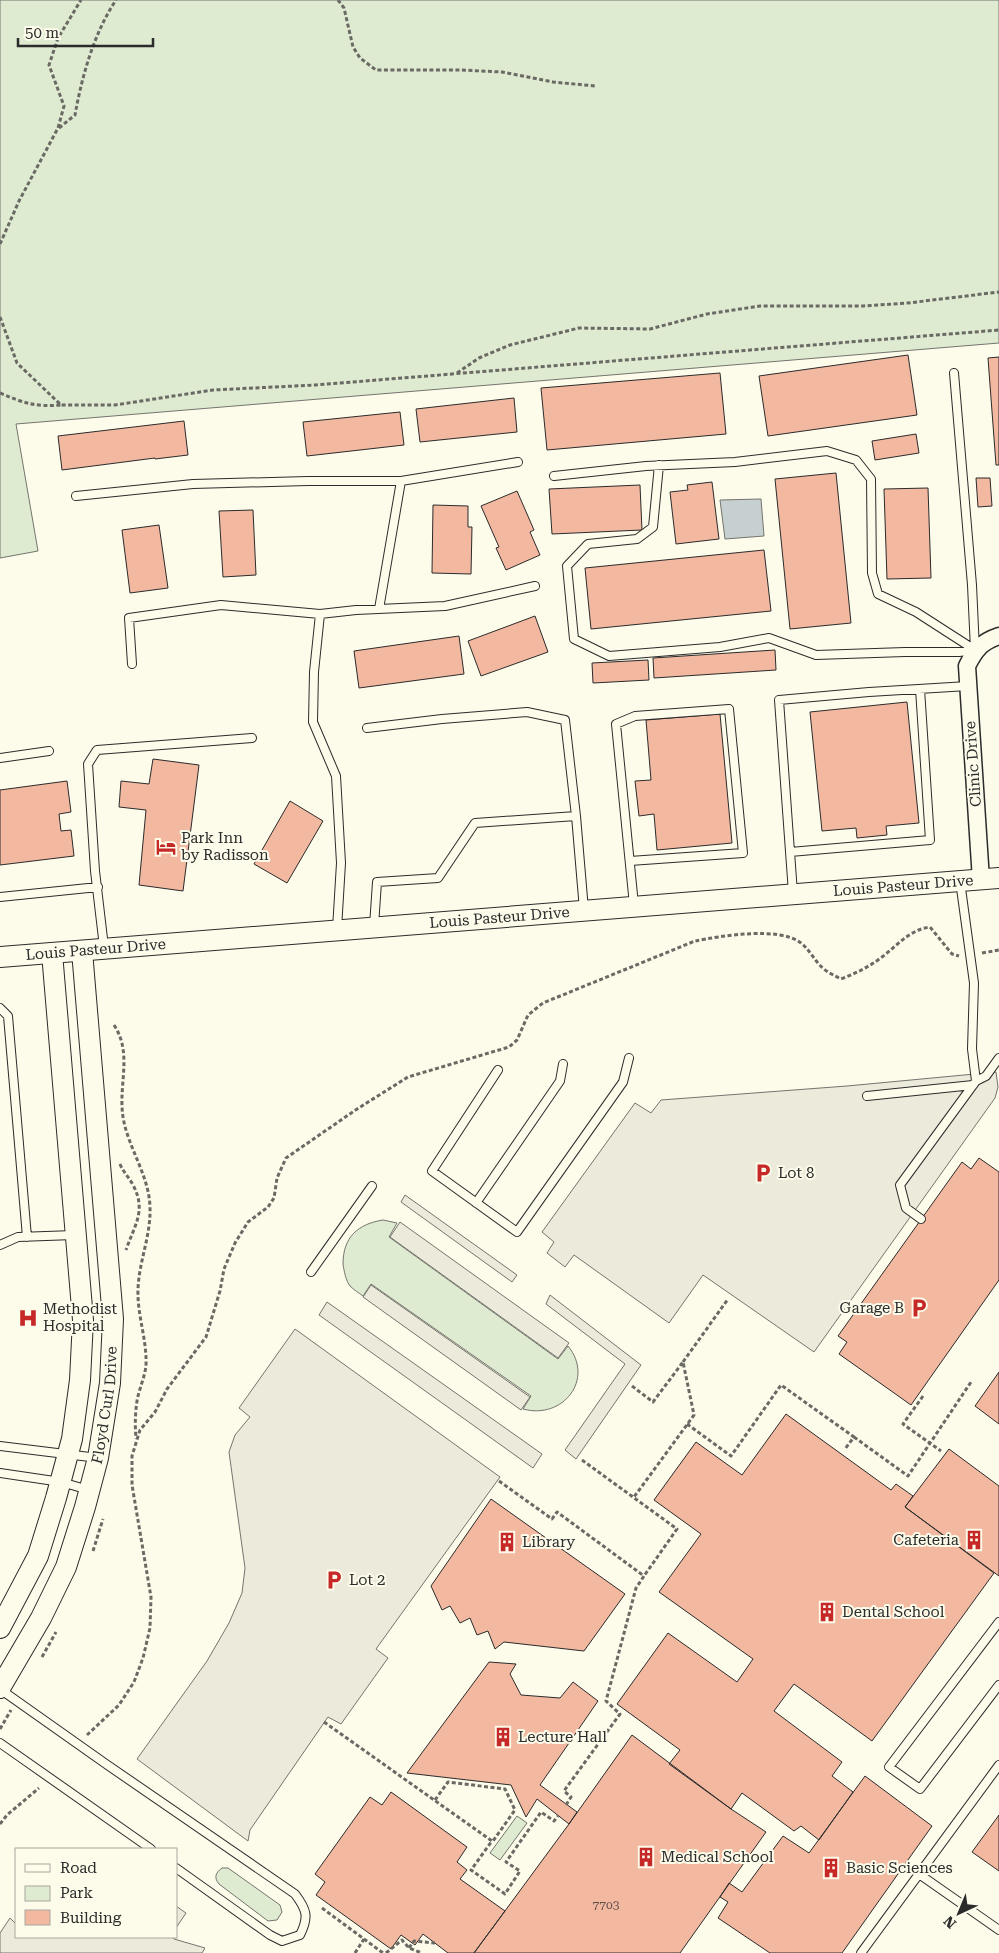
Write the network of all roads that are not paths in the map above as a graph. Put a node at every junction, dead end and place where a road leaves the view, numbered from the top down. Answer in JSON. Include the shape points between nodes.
{"nodes":[{"id":1,"x":954,"y":372,"type":"dead end"},
{"id":2,"x":518,"y":462,"type":"dead end"},
{"id":3,"x":660,"y":466,"type":"junction"},
{"id":4,"x":554,"y":476,"type":"dead end"},
{"id":5,"x":401,"y":481,"type":"junction"},
{"id":6,"x":76,"y":496,"type":"dead end"},
{"id":7,"x":535,"y":586,"type":"dead end"},
{"id":8,"x":379,"y":609,"type":"junction"},
{"id":9,"x":320,"y":614,"type":"junction"},
{"id":10,"x":999,"y":636,"type":"edge"},
{"id":11,"x":975,"y":650,"type":"junction"},
{"id":12,"x":132,"y":664,"type":"dead end"},
{"id":13,"x":968,"y":686,"type":"junction"},
{"id":14,"x":920,"y":689,"type":"junction"},
{"id":15,"x":367,"y":728,"type":"dead end"},
{"id":16,"x":252,"y":738,"type":"dead end"},
{"id":17,"x":48,"y":751,"type":"dead end"},
{"id":18,"x":0,"y":758,"type":"edge"},
{"id":19,"x":576,"y":816,"type":"junction"},
{"id":20,"x":790,"y":852,"type":"junction"},
{"id":21,"x":630,"y":861,"type":"junction"},
{"id":22,"x":990,"y":879,"type":"edge"},
{"id":23,"x":960,"y":881,"type":"junction"},
{"id":24,"x":98,"y":887,"type":"junction"},
{"id":25,"x":793,"y":895,"type":"junction"},
{"id":26,"x":0,"y":897,"type":"edge"},
{"id":27,"x":634,"y":907,"type":"junction"},
{"id":28,"x":584,"y":911,"type":"junction"},
{"id":29,"x":374,"y":928,"type":"junction"},
{"id":30,"x":336,"y":931,"type":"junction"},
{"id":31,"x":104,"y":950,"type":"junction"},
{"id":32,"x":82,"y":951,"type":"junction"},
{"id":33,"x":52,"y":954,"type":"junction"},
{"id":34,"x":0,"y":957,"type":"edge"},
{"id":35,"x":0,"y":1008,"type":"edge"},
{"id":36,"x":630,"y":1058,"type":"dead end"},
{"id":37,"x":999,"y":1058,"type":"edge"},
{"id":38,"x":563,"y":1064,"type":"dead end"},
{"id":39,"x":498,"y":1070,"type":"dead end"},
{"id":40,"x":974,"y":1083,"type":"junction"},
{"id":41,"x":867,"y":1096,"type":"dead end"},
{"id":42,"x":372,"y":1186,"type":"dead end"},
{"id":43,"x":476,"y":1203,"type":"junction"},
{"id":44,"x":922,"y":1219,"type":"dead end"},
{"id":45,"x":76,"y":1235,"type":"junction"},
{"id":46,"x":27,"y":1237,"type":"junction"},
{"id":47,"x":0,"y":1244,"type":"edge"},
{"id":48,"x":312,"y":1272,"type":"dead end"},
{"id":49,"x":0,"y":1446,"type":"edge"},
{"id":50,"x":68,"y":1454,"type":"junction"},
{"id":51,"x":98,"y":1458,"type":"junction"},
{"id":52,"x":0,"y":1474,"type":"edge"},
{"id":53,"x":61,"y":1482,"type":"junction"},
{"id":54,"x":90,"y":1490,"type":"junction"},
{"id":55,"x":999,"y":1622,"type":"edge"},
{"id":56,"x":0,"y":1628,"type":"edge"},
{"id":57,"x":999,"y":1685,"type":"edge"},
{"id":58,"x":0,"y":1688,"type":"edge"},
{"id":59,"x":0,"y":1743,"type":"edge"},
{"id":60,"x":999,"y":1765,"type":"edge"},
{"id":61,"x":150,"y":1848,"type":"edge"},
{"id":62,"x":178,"y":1869,"type":"edge"},
{"id":63,"x":919,"y":1874,"type":"junction"},
{"id":64,"x":999,"y":1930,"type":"edge"},
{"id":65,"x":861,"y":1953,"type":"edge"}],
"edges":[{"from":1,"to":11,"type":"lane"},
{"from":2,"to":5,"type":"lane"},
{"from":3,"to":4,"type":"lane"},
{"from":3,"to":11,"type":"lane","via":[[735,462],[827,451],[856,460],[870,479],[872,573],[878,594],[916,612]]},
{"from":3,"to":11,"type":"lane","via":[[653,527],[637,539],[588,544],[567,566],[574,640],[609,656],[720,647],[769,638],[816,655]]},
{"from":5,"to":6,"type":"lane","via":[[192,484]]},
{"from":5,"to":8,"type":"lane"},
{"from":7,"to":8,"type":"lane","via":[[445,606]]},
{"from":8,"to":9,"type":"lane"},
{"from":9,"to":12,"type":"lane","via":[[221,605],[129,618]]},
{"from":9,"to":30,"type":"lane","via":[[313,722],[336,776],[341,863]]},
{"from":10,"to":11,"type":"street"},
{"from":11,"to":13,"type":"street","name":"Clinic Drive","via":[[967,666]]},
{"from":13,"to":14,"type":"lane"},
{"from":13,"to":22,"type":"street","name":"Clinic Drive"},
{"from":14,"to":20,"type":"lane","via":[[930,840]]},
{"from":14,"to":20,"type":"lane","via":[[779,700]]},
{"from":15,"to":19,"type":"lane","via":[[528,712],[565,720]]},
{"from":16,"to":24,"type":"lane","via":[[98,750],[88,764]]},
{"from":17,"to":18,"type":"lane"},
{"from":19,"to":28,"type":"lane"},
{"from":19,"to":29,"type":"lane","via":[[475,823],[438,878],[377,882]]},
{"from":20,"to":25,"type":"lane"},
{"from":21,"to":21,"type":"lane","via":[[616,724],[635,716],[729,708],[743,853]]},
{"from":21,"to":27,"type":"lane"},
{"from":22,"to":23,"type":"street","name":"Louis Pasteur Drive"},
{"from":23,"to":25,"type":"street","name":"Louis Pasteur Drive"},
{"from":23,"to":40,"type":"lane","via":[[974,983]]},
{"from":24,"to":26,"type":"lane"},
{"from":24,"to":31,"type":"lane"},
{"from":25,"to":27,"type":"street","name":"Louis Pasteur Drive"},
{"from":27,"to":28,"type":"street","name":"Louis Pasteur Drive"},
{"from":28,"to":29,"type":"street","name":"Louis Pasteur Drive"},
{"from":29,"to":30,"type":"street","name":"Louis Pasteur Drive"},
{"from":30,"to":31,"type":"street","name":"Louis Pasteur Drive"},
{"from":31,"to":32,"type":"street","name":"Louis Pasteur Drive"},
{"from":32,"to":33,"type":"street","name":"Louis Pasteur Drive"},
{"from":32,"to":51,"type":"street","name":"Floyd Curl Drive","via":[[113,1319],[110,1383]]},
{"from":33,"to":34,"type":"street","name":"Louis Pasteur Drive"},
{"from":33,"to":45,"type":"street","name":"Floyd Curl Drive"},
{"from":35,"to":46,"type":"lane","via":[[8,1016]]},
{"from":36,"to":43,"type":"lane","via":[[622,1082],[516,1232]]},
{"from":37,"to":40,"type":"lane","via":[[986,1076]]},
{"from":38,"to":43,"type":"lane","via":[[560,1081]]},
{"from":39,"to":43,"type":"lane","via":[[432,1172]]},
{"from":40,"to":41,"type":"lane"},
{"from":40,"to":44,"type":"lane","via":[[900,1185],[906,1208]]},
{"from":42,"to":48,"type":"lane"},
{"from":45,"to":46,"type":"lane"},
{"from":45,"to":50,"type":"street","name":"Floyd Curl Drive","via":[[83,1320],[80,1380]]},
{"from":46,"to":47,"type":"lane"},
{"from":49,"to":50,"type":"lane"},
{"from":50,"to":51,"type":"lane"},
{"from":50,"to":53,"type":"street","name":"Floyd Curl Drive"},
{"from":51,"to":54,"type":"street","name":"Floyd Curl Drive"},
{"from":52,"to":53,"type":"lane"},
{"from":53,"to":54,"type":"lane"},
{"from":53,"to":56,"type":"street","name":"Floyd Curl Drive","via":[[38,1556]]},
{"from":54,"to":58,"type":"street","name":"Floyd Curl Drive","via":[[66,1568]]},
{"from":55,"to":57,"type":"lane","via":[[889,1767],[920,1789]]},
{"from":58,"to":62,"type":"lane","via":[[295,1894],[304,1906],[307,1921],[300,1935],[282,1941]]},
{"from":59,"to":61,"type":"lane"},
{"from":60,"to":63,"type":"lane"},
{"from":63,"to":64,"type":"lane"},
{"from":63,"to":65,"type":"lane"}]}
